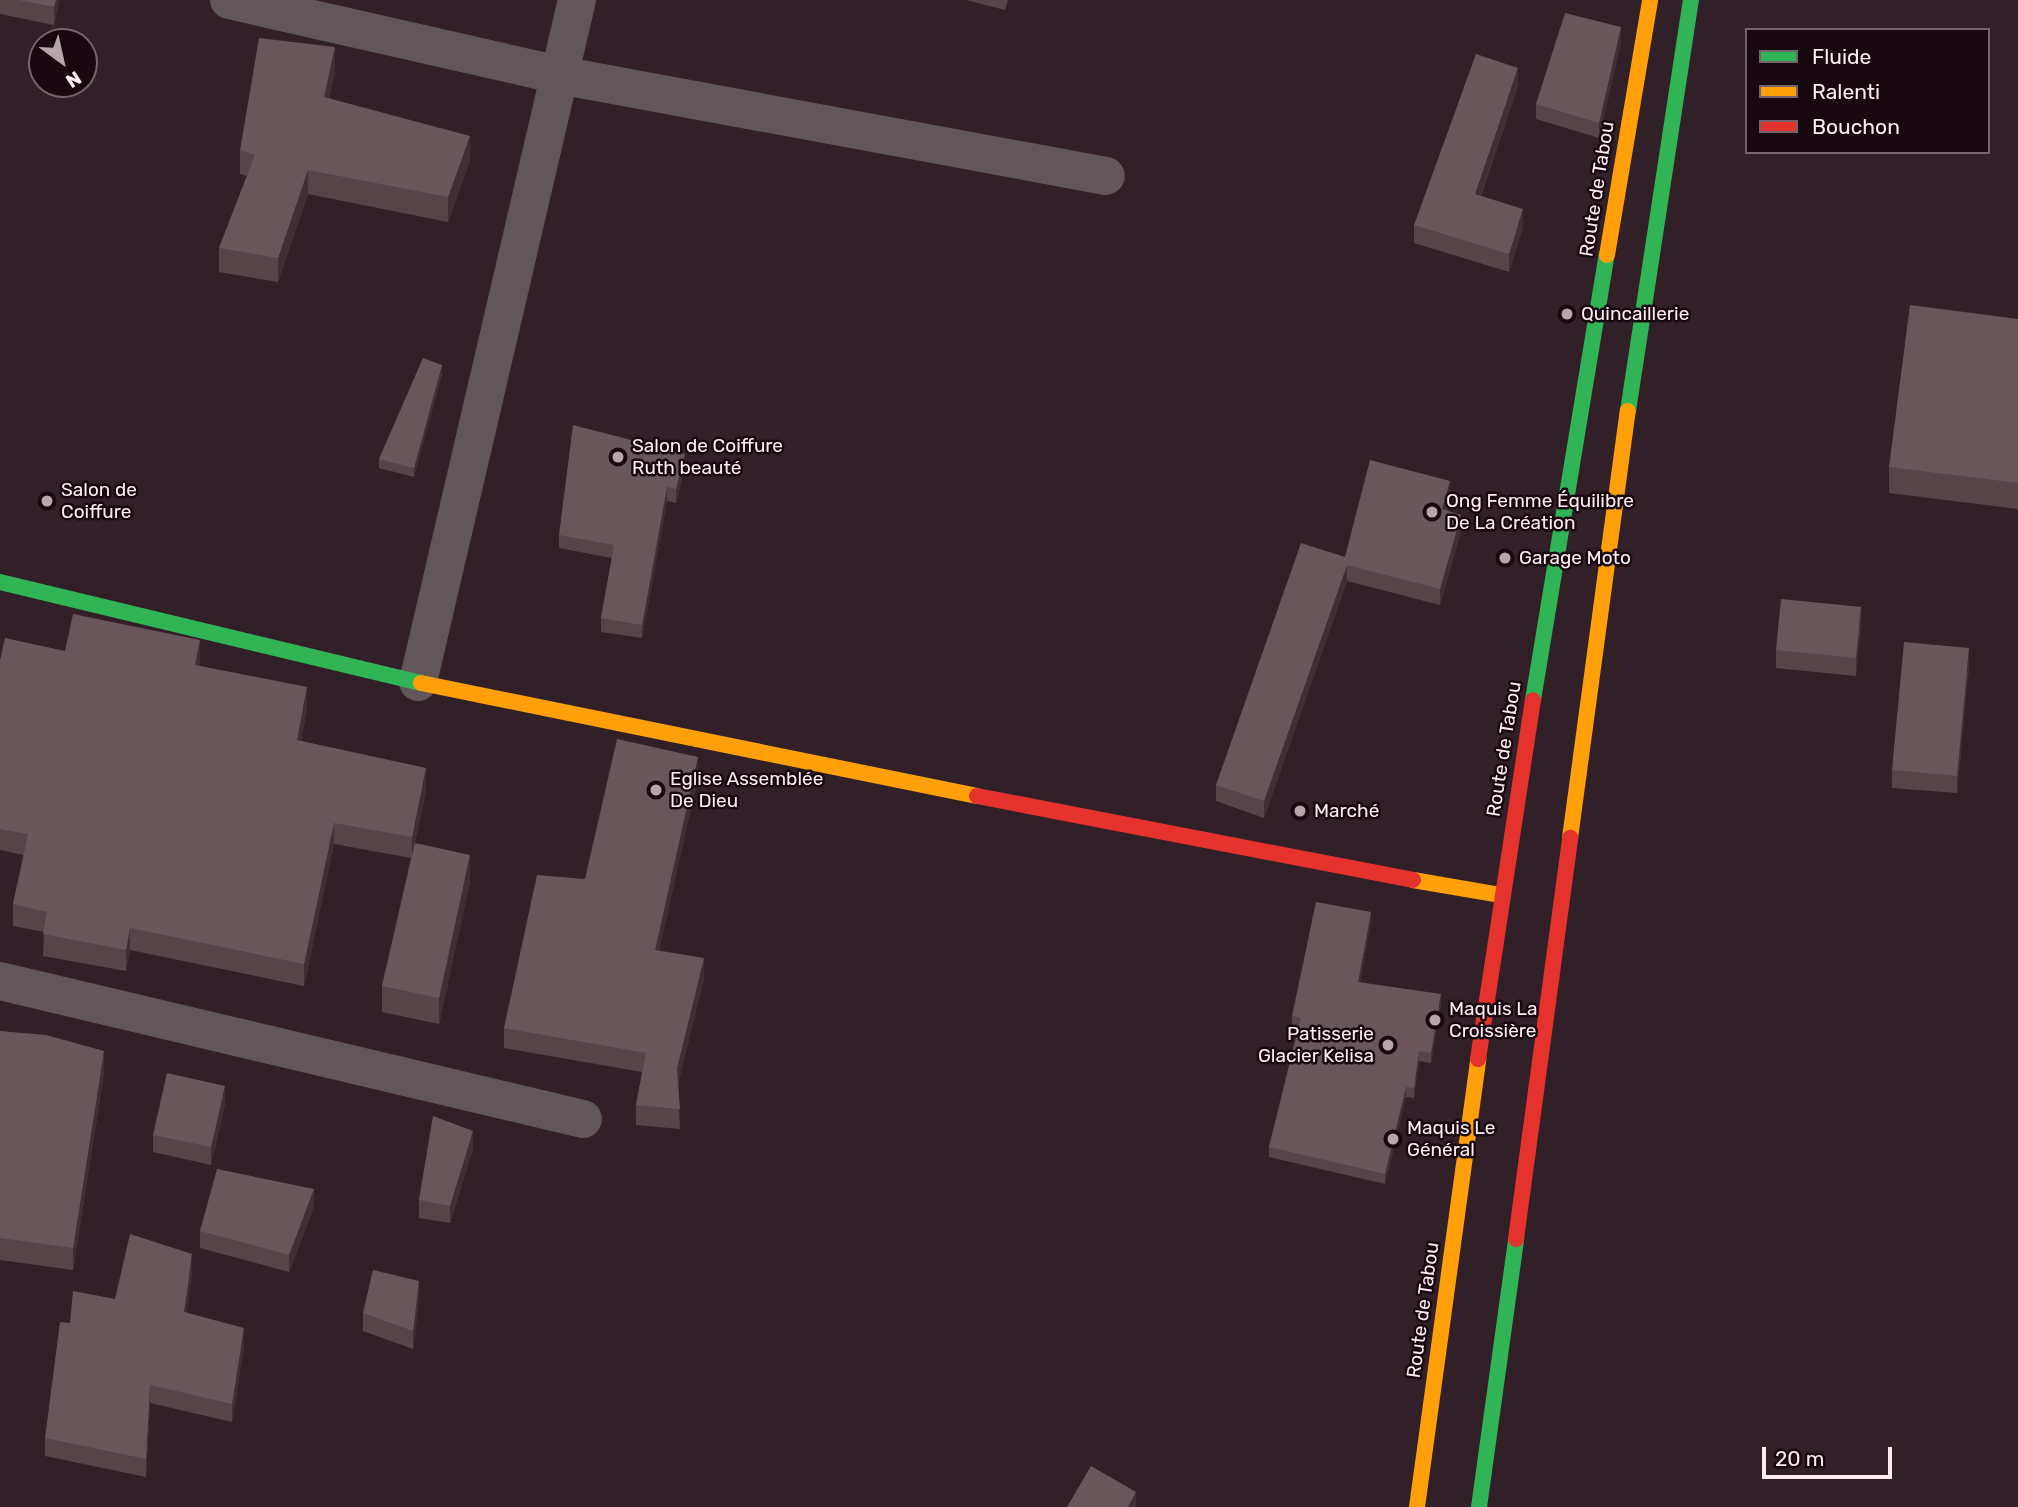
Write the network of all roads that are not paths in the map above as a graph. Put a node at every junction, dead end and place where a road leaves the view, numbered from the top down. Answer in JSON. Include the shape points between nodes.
{"nodes":[{"id":1,"x":229,"y":0,"type":"edge"},
{"id":2,"x":577,"y":0,"type":"edge"},
{"id":3,"x":1650,"y":0,"type":"edge"},
{"id":4,"x":1691,"y":0,"type":"edge"},
{"id":5,"x":559,"y":75,"type":"junction"},
{"id":6,"x":1106,"y":176,"type":"dead end"},
{"id":7,"x":0,"y":582,"type":"edge"},
{"id":8,"x":418,"y":682,"type":"junction"},
{"id":9,"x":1500,"y":895,"type":"junction"},
{"id":10,"x":0,"y":981,"type":"edge"},
{"id":11,"x":583,"y":1119,"type":"dead end"},
{"id":12,"x":1417,"y":1507,"type":"edge"},
{"id":13,"x":1479,"y":1507,"type":"edge"}],
"edges":[{"from":1,"to":5,"type":"street"},
{"from":2,"to":5,"type":"street"},
{"from":3,"to":9,"type":"main road","name":"Route de Tabou"},
{"from":4,"to":13,"type":"main road","via":[[1662,165]]},
{"from":5,"to":6,"type":"street"},
{"from":5,"to":8,"type":"street"},
{"from":7,"to":8,"type":"main road"},
{"from":8,"to":9,"type":"main road","via":[[1264,854]]},
{"from":9,"to":12,"type":"main road","name":"Route de Tabou"},
{"from":10,"to":11,"type":"street"}]}
